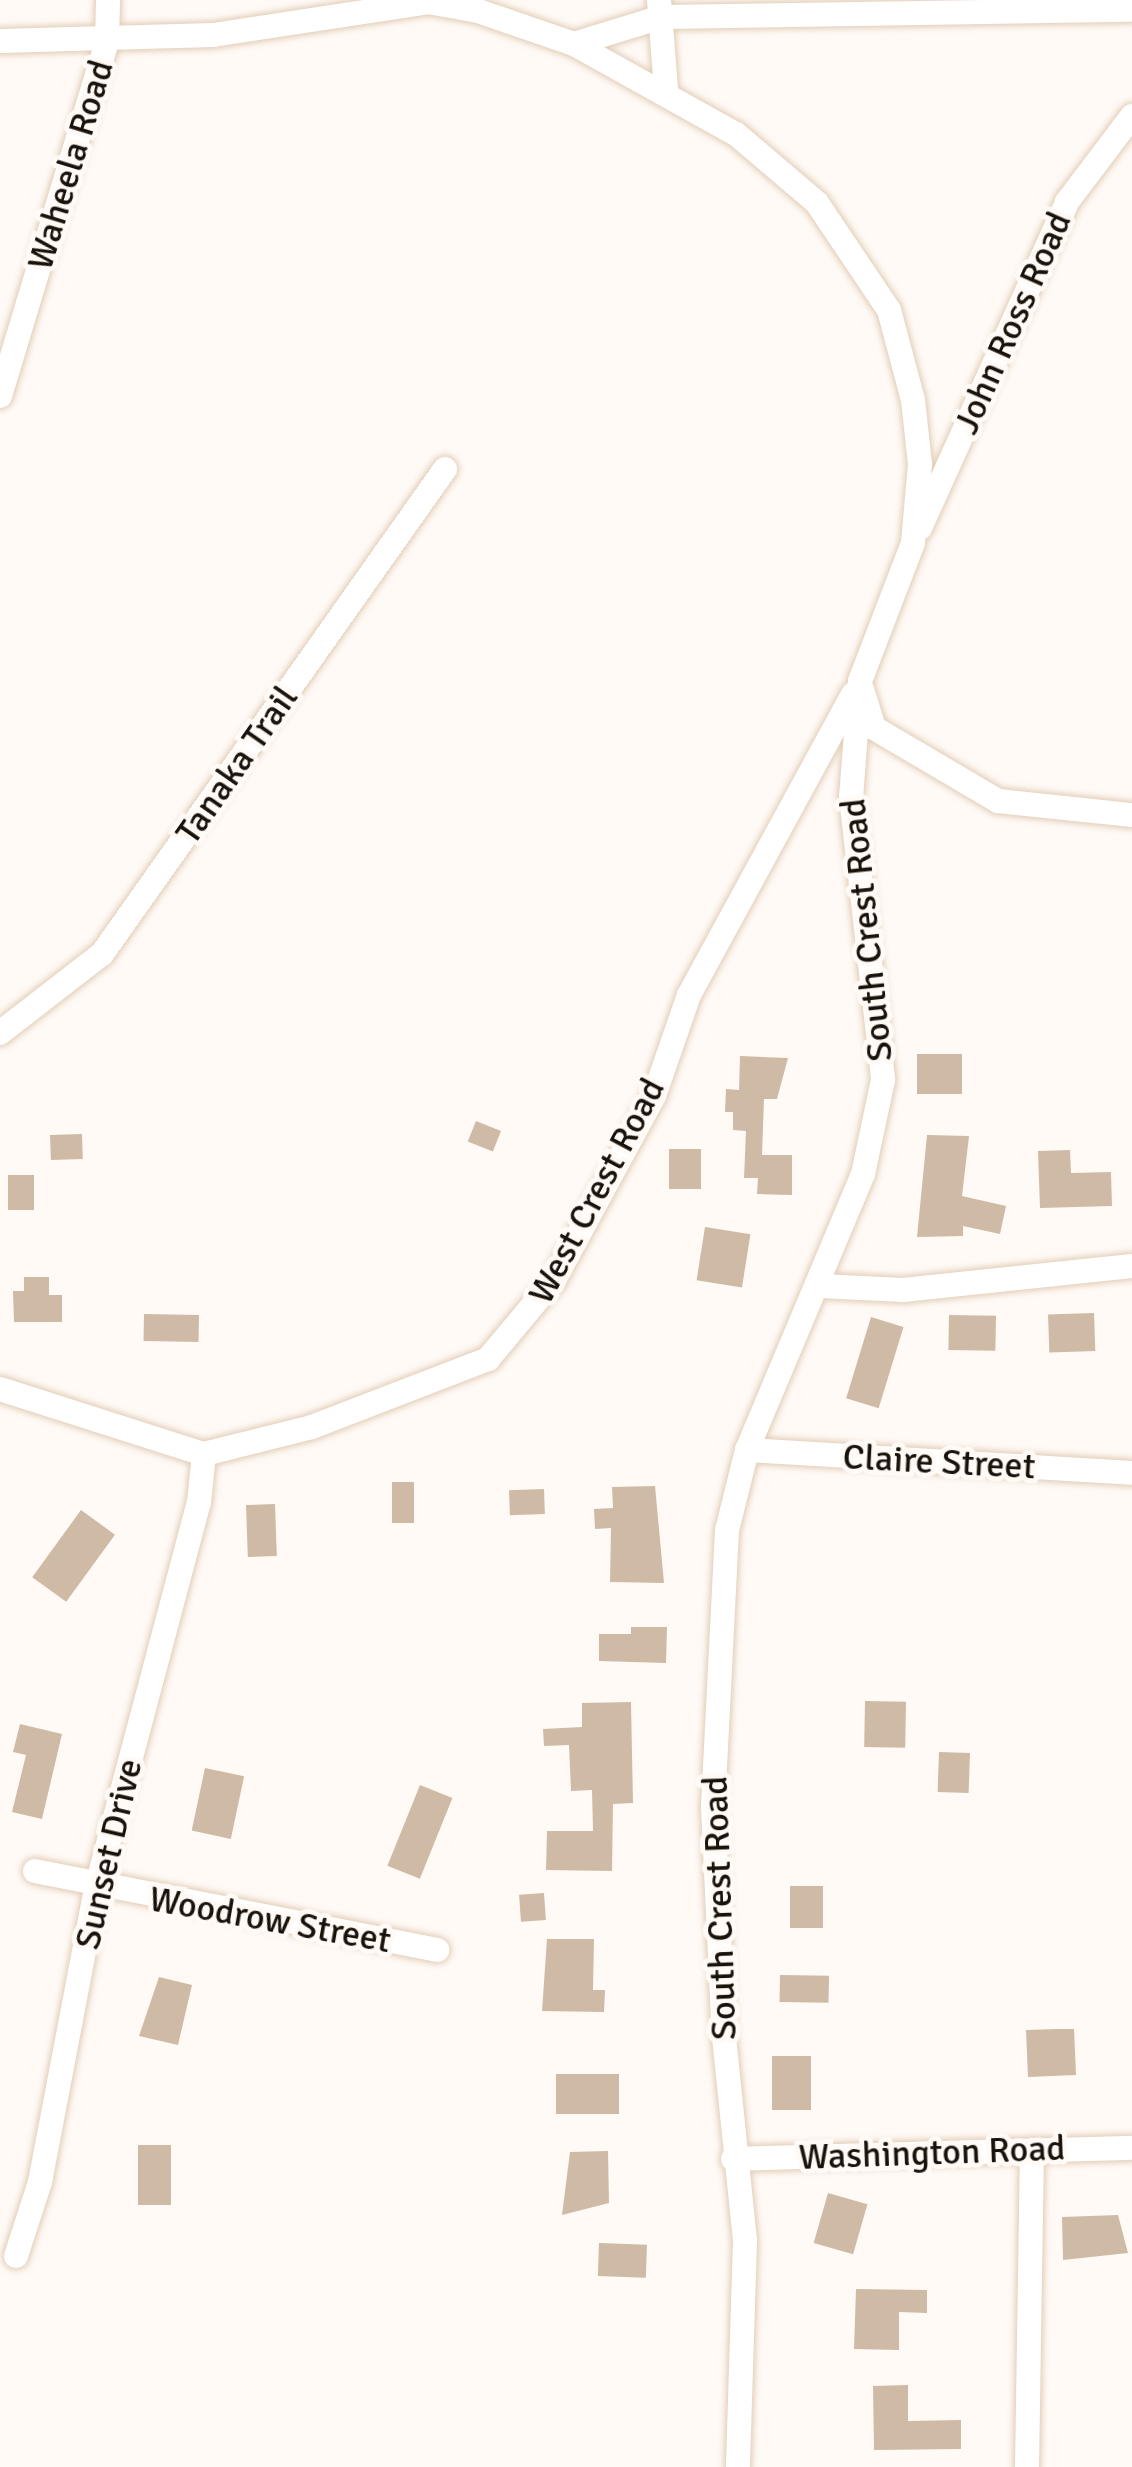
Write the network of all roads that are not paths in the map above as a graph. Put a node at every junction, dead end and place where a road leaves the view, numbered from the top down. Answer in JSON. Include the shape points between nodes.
{"nodes":[{"id":1,"x":108,"y":0,"type":"edge"},
{"id":2,"x":1017,"y":5,"type":"edge"},
{"id":3,"x":660,"y":9,"type":"edge"},
{"id":4,"x":1132,"y":10,"type":"edge"},
{"id":5,"x":0,"y":41,"type":"edge"},
{"id":6,"x":107,"y":42,"type":"junction"},
{"id":7,"x":574,"y":44,"type":"junction"},
{"id":8,"x":665,"y":88,"type":"junction"},
{"id":9,"x":1132,"y":116,"type":"edge"},
{"id":10,"x":0,"y":396,"type":"edge"},
{"id":11,"x":445,"y":469,"type":"dead end"},
{"id":12,"x":914,"y":543,"type":"junction"},
{"id":13,"x":860,"y":681,"type":"junction"},
{"id":14,"x":1132,"y":815,"type":"edge"},
{"id":15,"x":0,"y":1033,"type":"edge"},
{"id":16,"x":1132,"y":1265,"type":"edge"},
{"id":17,"x":821,"y":1286,"type":"junction"},
{"id":18,"x":0,"y":1389,"type":"edge"},
{"id":19,"x":747,"y":1450,"type":"junction"},
{"id":20,"x":204,"y":1454,"type":"junction"},
{"id":21,"x":1132,"y":1473,"type":"edge"},
{"id":22,"x":35,"y":1871,"type":"dead end"},
{"id":23,"x":96,"y":1889,"type":"junction"},
{"id":24,"x":437,"y":1951,"type":"dead end"},
{"id":25,"x":1132,"y":2148,"type":"edge"},
{"id":26,"x":1032,"y":2150,"type":"junction"},
{"id":27,"x":733,"y":2159,"type":"junction"},
{"id":28,"x":16,"y":2256,"type":"dead end"},
{"id":29,"x":738,"y":2467,"type":"edge"},
{"id":30,"x":1027,"y":2467,"type":"edge"}],
"edges":[{"from":1,"to":6,"type":"street","name":"Waheela Road"},
{"from":2,"to":3,"type":"street"},
{"from":2,"to":4,"type":"street"},
{"from":3,"to":7,"type":"street"},
{"from":3,"to":8,"type":"street"},
{"from":5,"to":6,"type":"street","name":"South Crest Road"},
{"from":6,"to":7,"type":"street","name":"South Crest Road","via":[[213,35],[428,2]]},
{"from":6,"to":10,"type":"street","name":"Waheela Road"},
{"from":7,"to":8,"type":"street","name":"South Crest Road"},
{"from":8,"to":12,"type":"street","name":"South Crest Road","via":[[736,134],[817,203],[872,277],[914,400]]},
{"from":9,"to":12,"type":"street","name":"John Ross Road","via":[[1067,202]]},
{"from":11,"to":15,"type":"street","name":"Tanaka Trail","via":[[102,954]]},
{"from":12,"to":13,"type":"street","name":"South Crest Road"},
{"from":13,"to":14,"type":"street","via":[[874,728],[998,801]]},
{"from":13,"to":17,"type":"street","name":"South Crest Road","via":[[851,852],[883,1080],[863,1174]]},
{"from":13,"to":20,"type":"street","name":"West Crest Road","via":[[689,995],[654,1096],[521,1329],[488,1359],[447,1379],[312,1427]]},
{"from":16,"to":17,"type":"street","via":[[903,1290]]},
{"from":17,"to":19,"type":"street","name":"South Crest Road"},
{"from":18,"to":20,"type":"street"},
{"from":19,"to":21,"type":"street","name":"Claire Street"},
{"from":19,"to":27,"type":"street","name":"South Crest Road","via":[[728,1530],[714,1762]]},
{"from":20,"to":23,"type":"street","name":"Sunset Drive","via":[[194,1526]]},
{"from":22,"to":23,"type":"street","name":"Woodrow Street"},
{"from":23,"to":24,"type":"street","name":"Woodrow Street"},
{"from":23,"to":28,"type":"street","name":"Sunset Drive","via":[[40,2182]]},
{"from":25,"to":26,"type":"street","name":"Washington Road"},
{"from":26,"to":27,"type":"street","name":"Washington Road"},
{"from":26,"to":30,"type":"street"},
{"from":27,"to":29,"type":"street","name":"South Crest Road","via":[[745,2241]]}]}
